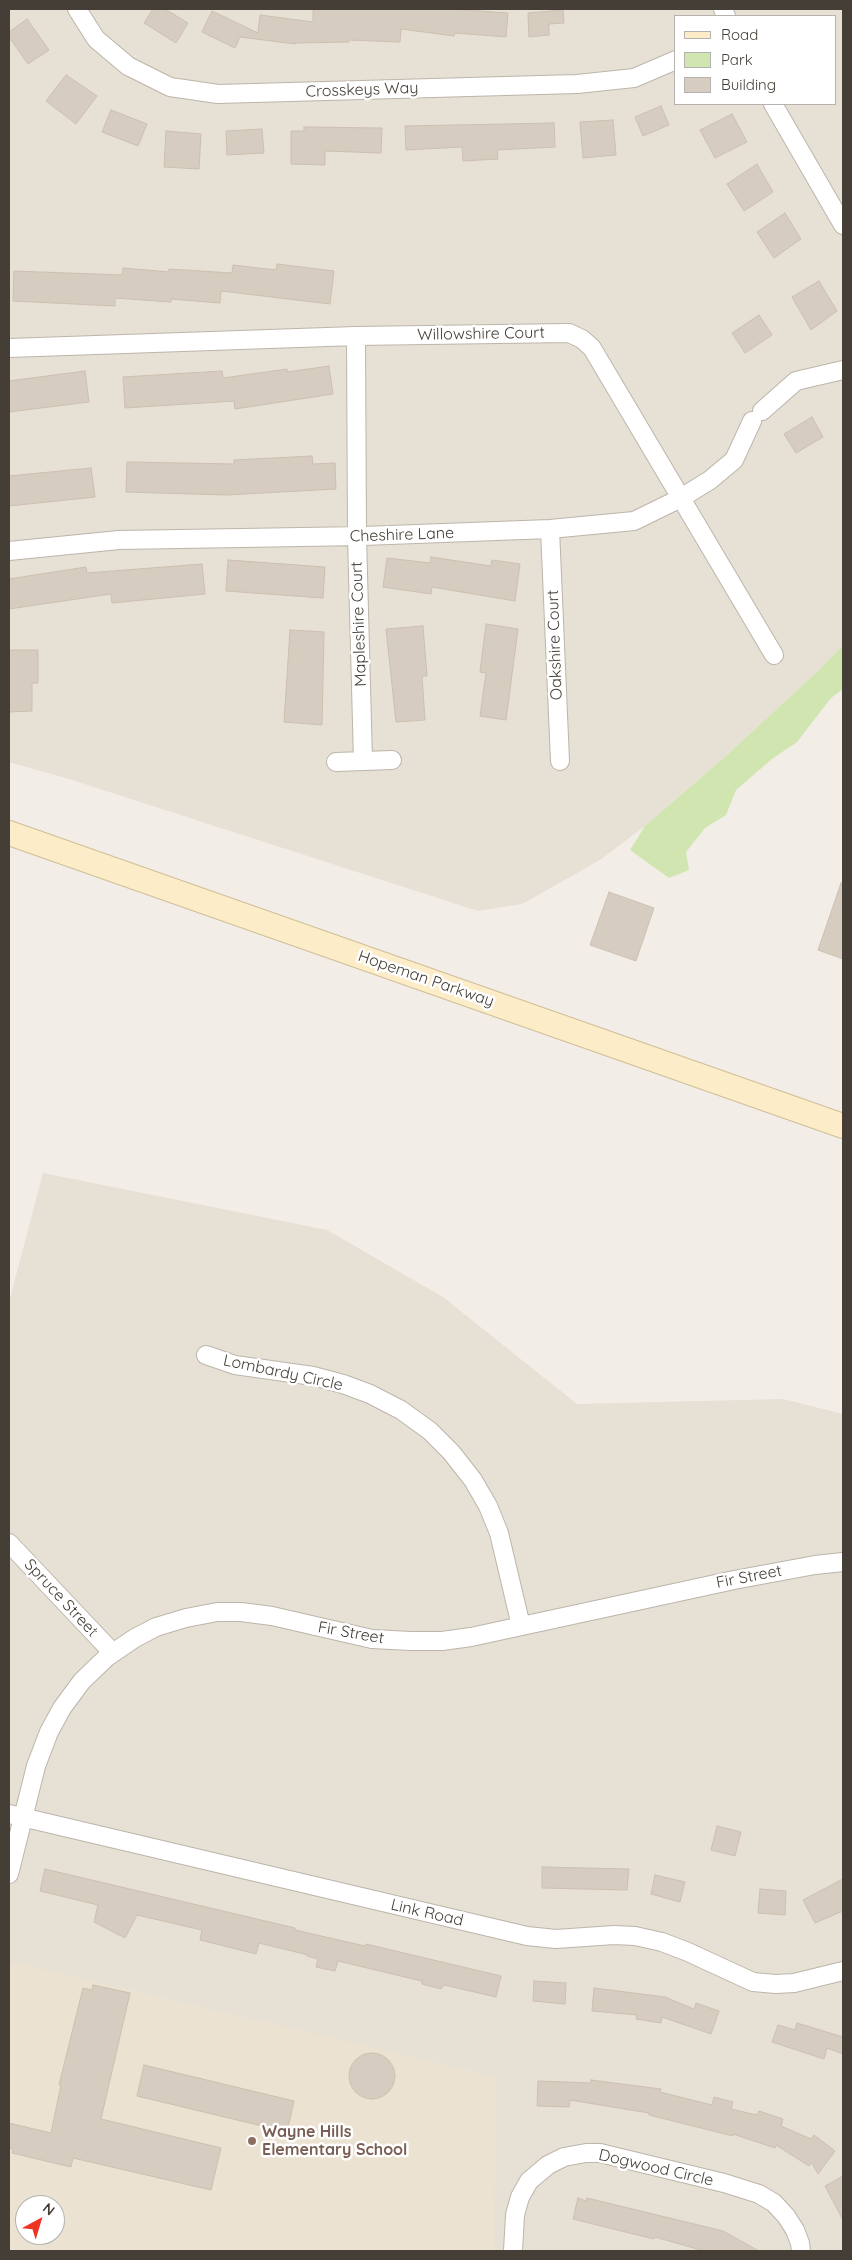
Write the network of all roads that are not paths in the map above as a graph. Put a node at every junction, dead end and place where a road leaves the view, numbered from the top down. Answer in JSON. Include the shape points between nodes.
{"nodes":[{"id":1,"x":77,"y":9,"type":"edge"},
{"id":2,"x":674,"y":61,"type":"edge"},
{"id":3,"x":774,"y":105,"type":"edge"},
{"id":4,"x":843,"y":226,"type":"edge"},
{"id":5,"x":356,"y":336,"type":"junction"},
{"id":6,"x":9,"y":348,"type":"edge"},
{"id":7,"x":843,"y":370,"type":"edge"},
{"id":8,"x":681,"y":498,"type":"junction"},
{"id":9,"x":550,"y":529,"type":"junction"},
{"id":10,"x":357,"y":536,"type":"junction"},
{"id":11,"x":9,"y":551,"type":"edge"},
{"id":12,"x":774,"y":655,"type":"dead end"},
{"id":13,"x":392,"y":760,"type":"dead end"},
{"id":14,"x":363,"y":761,"type":"junction"},
{"id":15,"x":560,"y":761,"type":"dead end"},
{"id":16,"x":336,"y":762,"type":"dead end"},
{"id":17,"x":9,"y":833,"type":"edge"},
{"id":18,"x":843,"y":1126,"type":"edge"},
{"id":19,"x":206,"y":1355,"type":"dead end"},
{"id":20,"x":9,"y":1543,"type":"edge"},
{"id":21,"x":843,"y":1562,"type":"edge"},
{"id":22,"x":521,"y":1626,"type":"junction"},
{"id":23,"x":112,"y":1653,"type":"junction"},
{"id":24,"x":16,"y":1816,"type":"edge"},
{"id":25,"x":9,"y":1874,"type":"edge"},
{"id":26,"x":843,"y":1971,"type":"edge"},
{"id":27,"x":513,"y":2251,"type":"edge"},
{"id":28,"x":801,"y":2251,"type":"edge"}],
"edges":[{"from":1,"to":2,"type":"street","name":"Crosskeys Way","via":[[96,39],[128,66],[170,87],[218,94],[577,84],[634,78]]},
{"from":3,"to":4,"type":"street"},
{"from":5,"to":6,"type":"street","name":"Willowshire Court"},
{"from":5,"to":8,"type":"street","name":"Willowshire Court","via":[[569,333],[582,339],[592,348]]},
{"from":5,"to":10,"type":"street","name":"Mapleshire Court"},
{"from":7,"to":8,"type":"street","name":"Cheshire Lane","via":[[796,381],[757,416],[734,460]]},
{"from":8,"to":9,"type":"street","name":"Cheshire Lane","via":[[634,521]]},
{"from":8,"to":12,"type":"street","name":"Willowshire Court"},
{"from":9,"to":10,"type":"street","name":"Cheshire Lane"},
{"from":9,"to":15,"type":"street","name":"Oakshire Court"},
{"from":10,"to":11,"type":"street","name":"Cheshire Lane","via":[[119,540]]},
{"from":10,"to":14,"type":"street","name":"Mapleshire Court"},
{"from":13,"to":14,"type":"street"},
{"from":14,"to":16,"type":"street"},
{"from":17,"to":18,"type":"main road","name":"Hopeman Parkway"},
{"from":19,"to":22,"type":"street","name":"Lombardy Circle","via":[[235,1365],[313,1376],[343,1384],[401,1410],[430,1431],[451,1452],[488,1506],[499,1533]]},
{"from":20,"to":23,"type":"street","name":"Spruce Street"},
{"from":21,"to":22,"type":"street","name":"Fir Street","via":[[734,1580]]},
{"from":22,"to":23,"type":"street","name":"Fir Street","via":[[471,1637],[411,1642],[352,1635],[272,1616],[217,1612],[156,1627]]},
{"from":23,"to":24,"type":"street","name":"Fir Street","via":[[82,1681],[62,1708],[49,1732]]},
{"from":24,"to":25,"type":"street","name":"Fir Street"},
{"from":24,"to":26,"type":"street","name":"Link Road","via":[[527,1936],[556,1939],[614,1935],[644,1938],[688,1952],[753,1982],[794,1983]]},
{"from":27,"to":28,"type":"street","name":"Dogwood Circle","via":[[515,2215],[529,2181],[548,2164],[564,2157],[600,2153],[759,2194],[786,2216],[795,2230]]}]}
